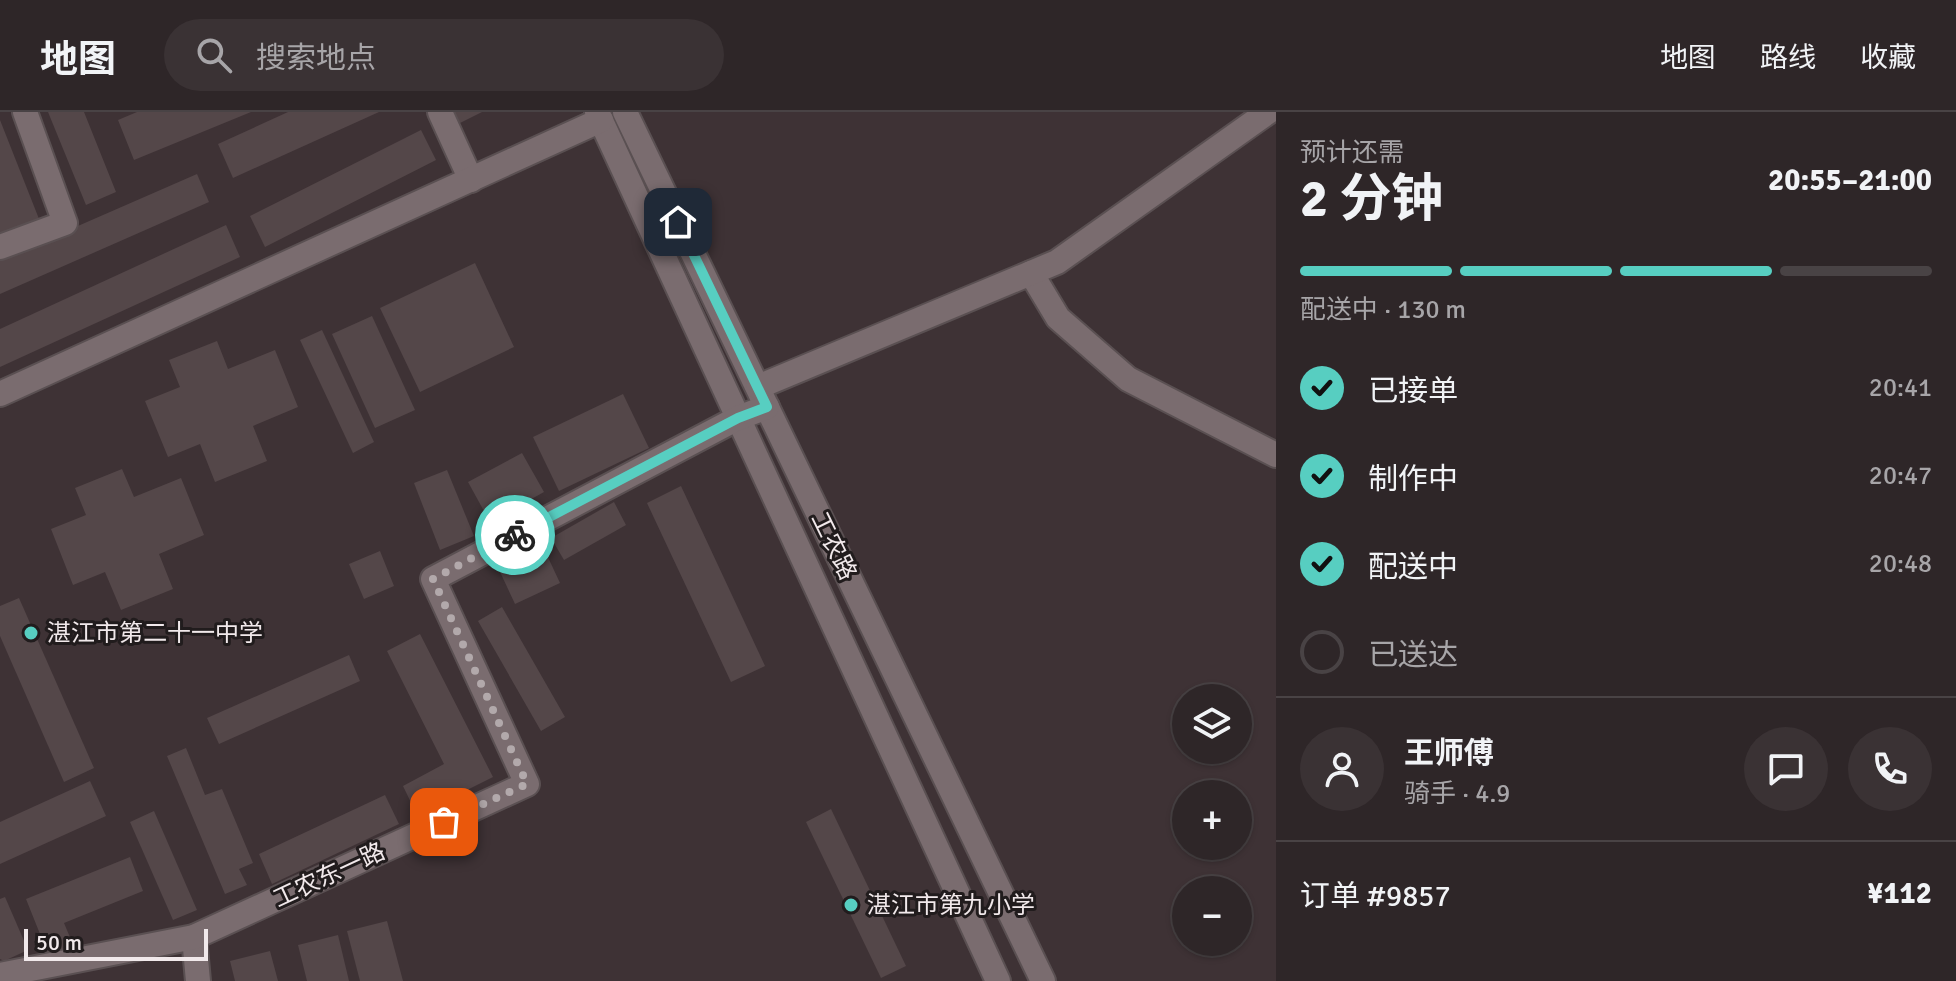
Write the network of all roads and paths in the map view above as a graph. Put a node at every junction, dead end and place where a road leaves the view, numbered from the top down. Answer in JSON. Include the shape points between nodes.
{"nodes":[{"id":1,"x":25,"y":112,"type":"edge"},
{"id":2,"x":440,"y":112,"type":"edge"},
{"id":3,"x":625,"y":112,"type":"edge"},
{"id":4,"x":1268,"y":112,"type":"edge"},
{"id":5,"x":599,"y":116,"type":"edge"},
{"id":6,"x":471,"y":180,"type":"junction"},
{"id":7,"x":0,"y":247,"type":"edge"},
{"id":8,"x":1031,"y":273,"type":"junction"},
{"id":9,"x":0,"y":394,"type":"edge"},
{"id":10,"x":762,"y":397,"type":"junction"},
{"id":11,"x":738,"y":418,"type":"junction"},
{"id":12,"x":1276,"y":455,"type":"edge"},
{"id":13,"x":194,"y":937,"type":"junction"},
{"id":14,"x":0,"y":975,"type":"edge"},
{"id":15,"x":198,"y":981,"type":"edge"},
{"id":16,"x":998,"y":981,"type":"edge"},
{"id":17,"x":1043,"y":981,"type":"edge"}],
"edges":[{"from":1,"to":7,"type":"street","via":[[65,223]]},
{"from":2,"to":6,"type":"street"},
{"from":3,"to":10,"type":"street","name":"工农路"},
{"from":4,"to":8,"type":"street","name":"工农东一路","via":[[1057,262]]},
{"from":5,"to":6,"type":"street"},
{"from":5,"to":11,"type":"street","name":"工农路"},
{"from":6,"to":9,"type":"street"},
{"from":8,"to":10,"type":"street","name":"工农东一路"},
{"from":8,"to":12,"type":"street","via":[[1058,318],[1128,379]]},
{"from":10,"to":11,"type":"street","name":"工农东一路"},
{"from":10,"to":17,"type":"street","name":"工农路"},
{"from":11,"to":13,"type":"street","name":"工农东一路","via":[[433,579],[527,784]]},
{"from":11,"to":16,"type":"street","name":"工农路"},
{"from":13,"to":14,"type":"street"},
{"from":13,"to":15,"type":"street"}]}
